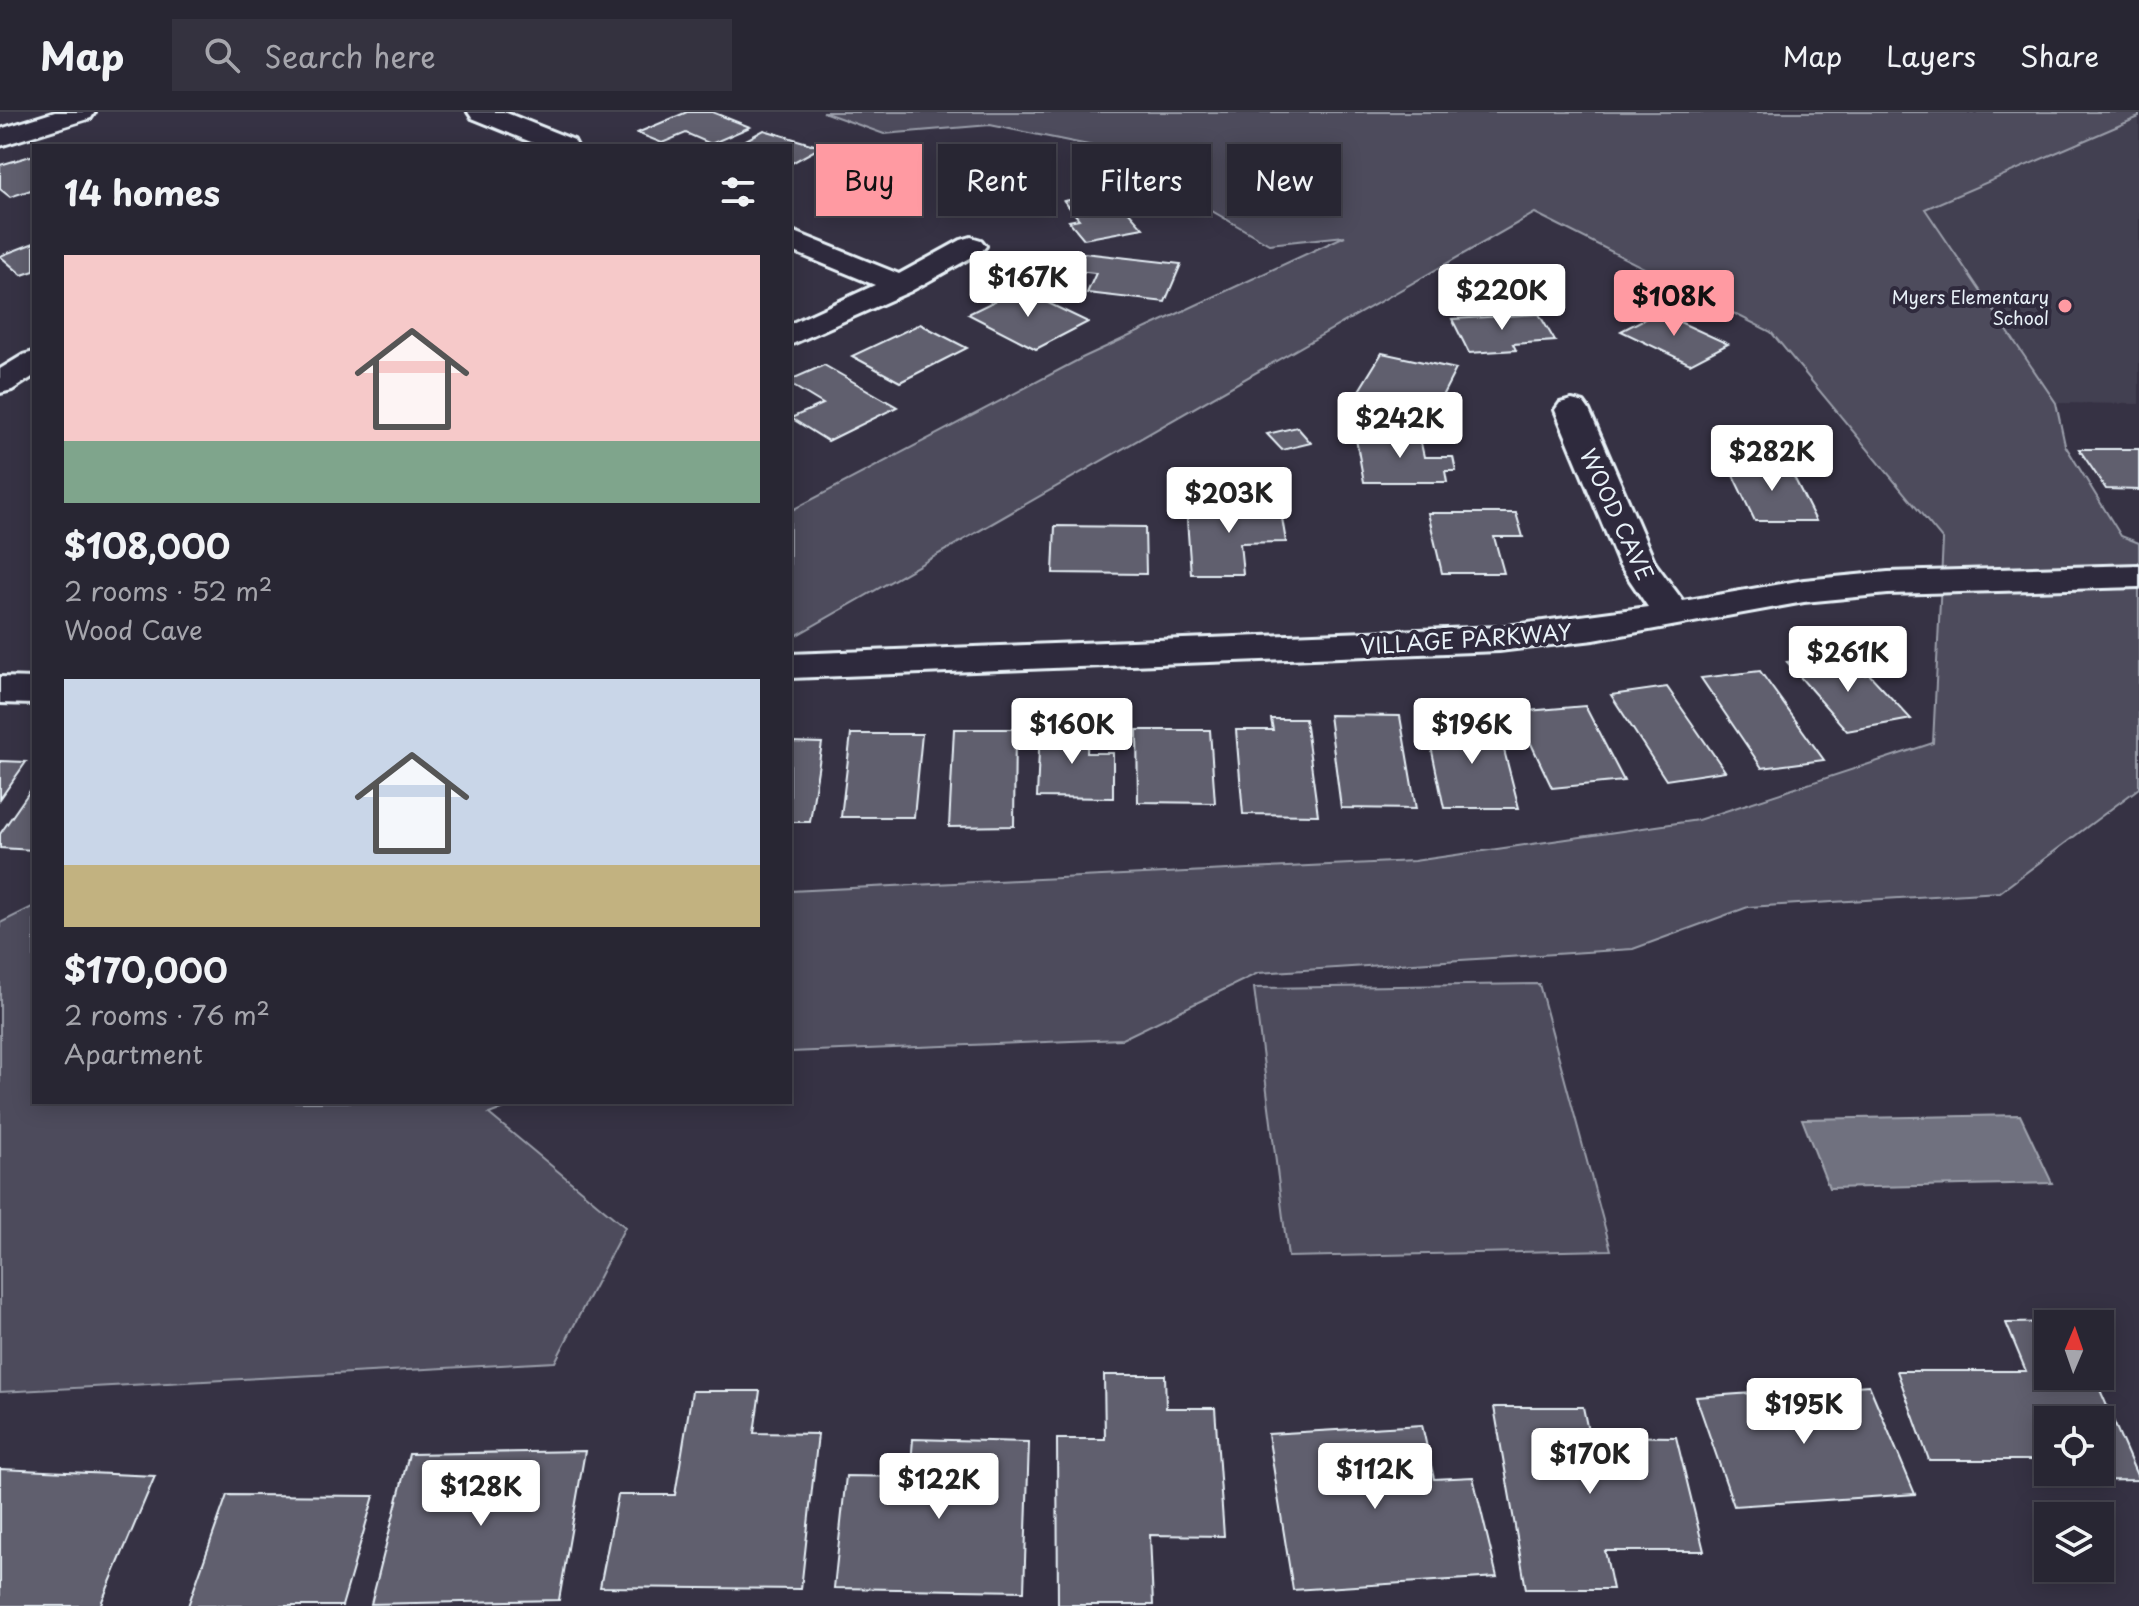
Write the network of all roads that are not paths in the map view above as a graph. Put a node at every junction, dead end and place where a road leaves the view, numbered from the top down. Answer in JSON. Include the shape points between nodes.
{"nodes":[{"id":1,"x":82,"y":112,"type":"edge"},
{"id":2,"x":481,"y":112,"type":"edge"},
{"id":3,"x":0,"y":138,"type":"edge"},
{"id":4,"x":559,"y":144,"type":"edge"},
{"id":5,"x":792,"y":240,"type":"edge"},
{"id":6,"x":971,"y":246,"type":"dead end"},
{"id":7,"x":900,"y":285,"type":"junction"},
{"id":8,"x":792,"y":335,"type":"edge"},
{"id":9,"x":32,"y":363,"type":"edge"},
{"id":10,"x":0,"y":383,"type":"edge"},
{"id":11,"x":1572,"y":410,"type":"dead end"},
{"id":12,"x":2139,"y":576,"type":"edge"},
{"id":13,"x":1673,"y":614,"type":"junction"},
{"id":14,"x":792,"y":666,"type":"edge"},
{"id":15,"x":0,"y":690,"type":"edge"},
{"id":16,"x":32,"y":691,"type":"edge"}],
"edges":[{"from":1,"to":3,"type":"street"},
{"from":2,"to":4,"type":"street"},
{"from":5,"to":7,"type":"street"},
{"from":6,"to":7,"type":"street"},
{"from":7,"to":8,"type":"street"},
{"from":9,"to":10,"type":"street"},
{"from":11,"to":13,"type":"street","name":"WOOD CAVE","via":[[1637,564]]},
{"from":12,"to":13,"type":"street","name":"VILLAGE PARKWAY","via":[[1888,583],[1804,591]]},
{"from":13,"to":14,"type":"street","name":"VILLAGE PARKWAY","via":[[1499,639]]},
{"from":15,"to":16,"type":"street"}]}
